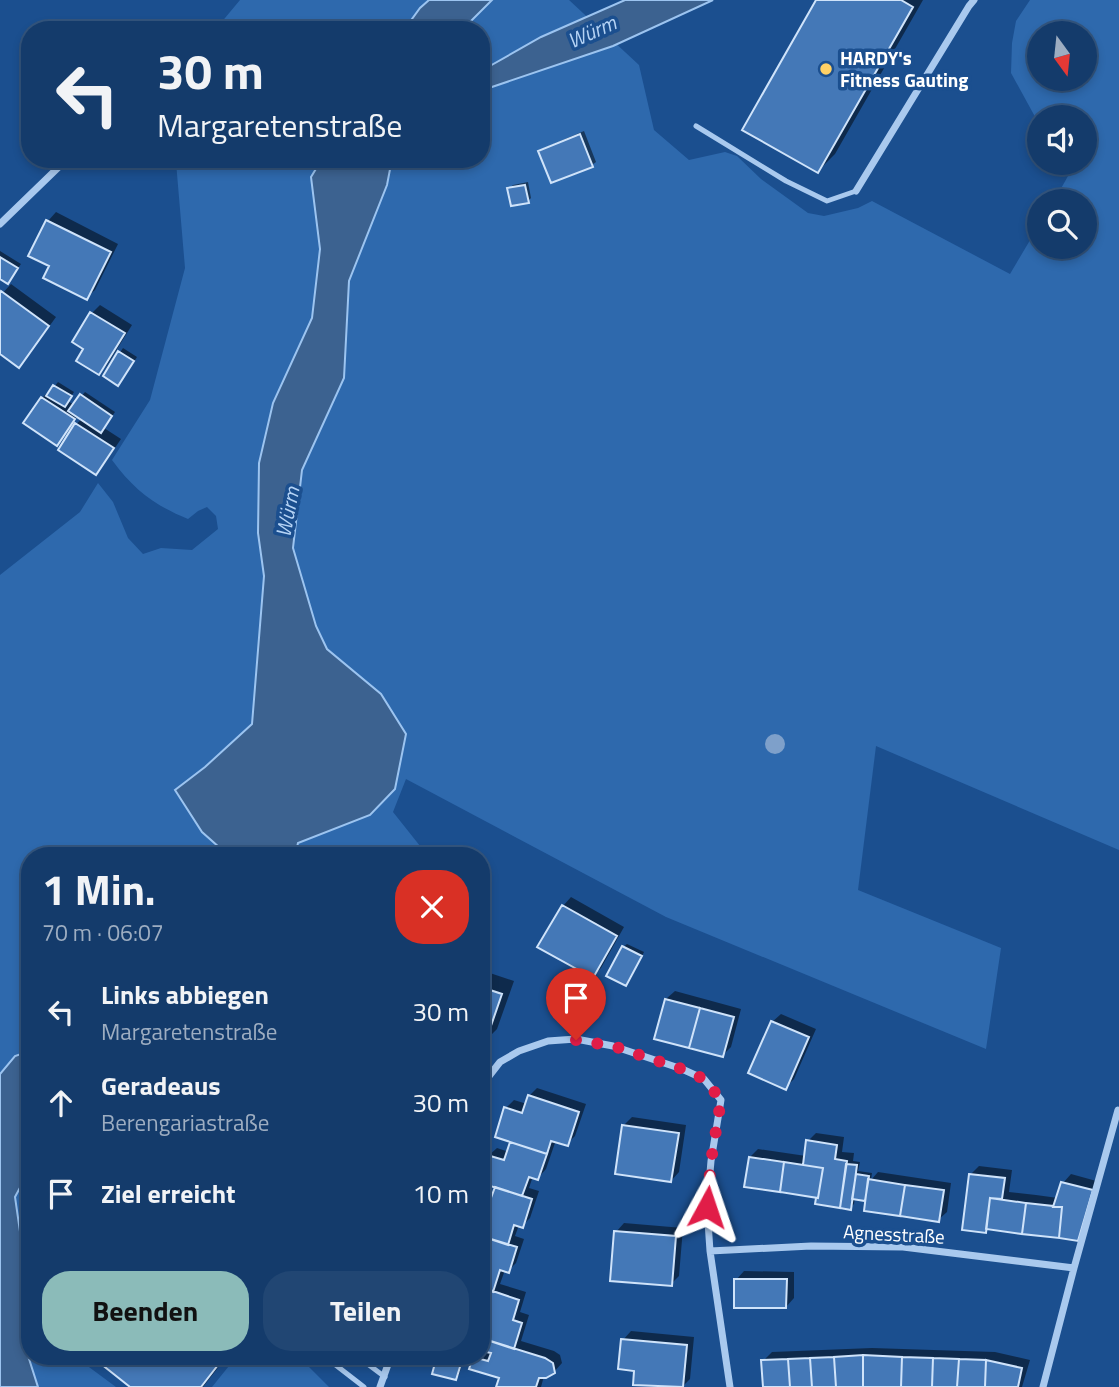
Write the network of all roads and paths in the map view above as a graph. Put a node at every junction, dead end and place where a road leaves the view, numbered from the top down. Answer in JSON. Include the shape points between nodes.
{"nodes":[{"id":1,"x":974,"y":0,"type":"edge"},
{"id":2,"x":696,"y":126,"type":"dead end"},
{"id":3,"x":58,"y":168,"type":"edge"},
{"id":4,"x":856,"y":191,"type":"joint"},
{"id":5,"x":0,"y":225,"type":"edge"},
{"id":6,"x":490,"y":1075,"type":"edge"},
{"id":7,"x":1118,"y":1110,"type":"edge"},
{"id":8,"x":710,"y":1251,"type":"junction"},
{"id":9,"x":1074,"y":1268,"type":"junction"},
{"id":10,"x":336,"y":1365,"type":"edge"},
{"id":11,"x":369,"y":1365,"type":"edge"},
{"id":12,"x":388,"y":1365,"type":"edge"},
{"id":13,"x":385,"y":1377,"type":"junction"},
{"id":14,"x":364,"y":1387,"type":"edge"},
{"id":15,"x":380,"y":1387,"type":"edge"},
{"id":16,"x":730,"y":1387,"type":"edge"},
{"id":17,"x":1043,"y":1387,"type":"edge"}],
"edges":[{"from":1,"to":4,"type":"street"},
{"from":2,"to":4,"type":"lane","via":[[827,201]]},
{"from":3,"to":5,"type":"street"},
{"from":6,"to":8,"type":"street","via":[[500,1062],[519,1051],[548,1041],[576,1040],[613,1046],[704,1079],[721,1100],[707,1207]]},
{"from":7,"to":9,"type":"street"},
{"from":8,"to":9,"type":"street","name":"Agnesstraße","via":[[903,1247]]},
{"from":8,"to":16,"type":"street"},
{"from":9,"to":17,"type":"street"},
{"from":10,"to":14,"type":"lane"},
{"from":11,"to":13,"type":"lane"},
{"from":12,"to":13,"type":"street"},
{"from":13,"to":15,"type":"street"}]}
